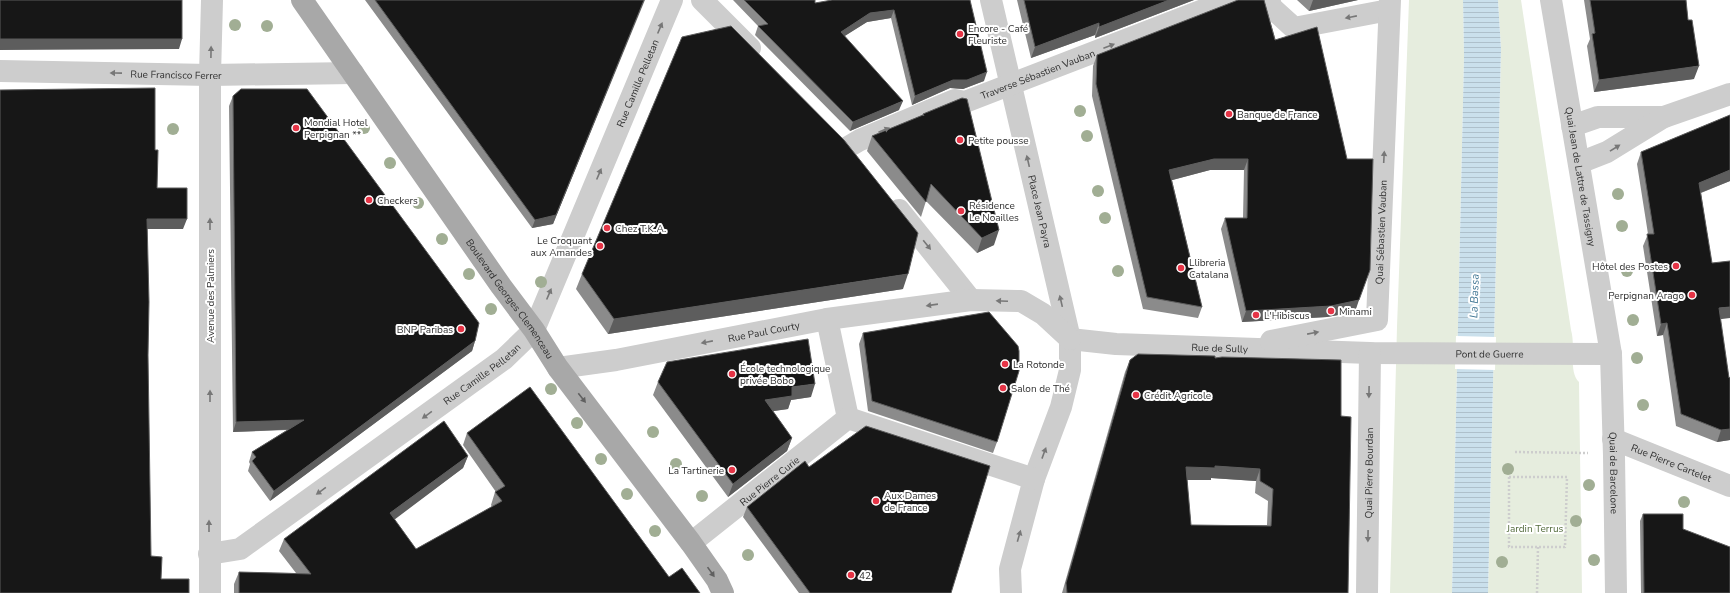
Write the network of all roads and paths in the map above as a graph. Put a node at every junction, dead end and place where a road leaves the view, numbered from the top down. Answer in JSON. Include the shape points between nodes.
{"nodes":[{"id":1,"x":212,"y":0,"type":"edge"},
{"id":2,"x":302,"y":0,"type":"edge"},
{"id":3,"x":672,"y":0,"type":"edge"},
{"id":4,"x":702,"y":0,"type":"edge"},
{"id":5,"x":991,"y":0,"type":"edge"},
{"id":6,"x":1228,"y":0,"type":"edge"},
{"id":7,"x":1269,"y":0,"type":"edge"},
{"id":8,"x":1551,"y":0,"type":"edge"},
{"id":9,"x":1389,"y":5,"type":"edge"},
{"id":10,"x":764,"y":62,"type":"edge"},
{"id":11,"x":0,"y":71,"type":"edge"},
{"id":12,"x":353,"y":73,"type":"junction"},
{"id":13,"x":210,"y":75,"type":"junction"},
{"id":14,"x":1010,"y":84,"type":"junction"},
{"id":15,"x":1730,"y":94,"type":"edge"},
{"id":16,"x":1664,"y":117,"type":"junction"},
{"id":17,"x":1572,"y":126,"type":"junction"},
{"id":18,"x":1579,"y":162,"type":"junction"},
{"id":19,"x":863,"y":165,"type":"edge"},
{"id":20,"x":888,"y":196,"type":"edge"},
{"id":21,"x":971,"y":300,"type":"junction"},
{"id":22,"x":828,"y":319,"type":"junction"},
{"id":23,"x":534,"y":330,"type":"junction"},
{"id":24,"x":1070,"y":339,"type":"junction"},
{"id":25,"x":1234,"y":349,"type":"junction"},
{"id":26,"x":1370,"y":353,"type":"junction"},
{"id":27,"x":1610,"y":354,"type":"junction"},
{"id":28,"x":558,"y":368,"type":"junction"},
{"id":29,"x":848,"y":418,"type":"junction"},
{"id":30,"x":1613,"y":448,"type":"junction"},
{"id":31,"x":1515,"y":452,"type":"dead end"},
{"id":32,"x":1034,"y":480,"type":"junction"},
{"id":33,"x":1730,"y":486,"type":"edge"},
{"id":34,"x":691,"y":543,"type":"junction"},
{"id":35,"x":1538,"y":547,"type":"junction"},
{"id":36,"x":209,"y":554,"type":"junction"},
{"id":37,"x":210,"y":593,"type":"edge"},
{"id":38,"x":723,"y":593,"type":"edge"},
{"id":39,"x":1011,"y":593,"type":"edge"},
{"id":40,"x":1367,"y":593,"type":"edge"},
{"id":41,"x":1537,"y":593,"type":"edge"},
{"id":42,"x":1616,"y":593,"type":"edge"}],
"edges":[{"from":13,"to":1,"type":"street","name":"Avenue des Palmiers","one_way":true},
{"from":2,"to":12,"type":"main road","name":"Boulevard Georges Clemenceau"},
{"from":23,"to":3,"type":"street","name":"Rue Camille Pelletan","one_way":true},
{"from":4,"to":10,"type":"street"},
{"from":5,"to":14,"type":"street","name":"Place Jean Payra"},
{"from":14,"to":6,"type":"street","name":"Traverse Sébastien Vauban","one_way":true},
{"from":9,"to":7,"type":"street","one_way":true,"via":[[1294,28],[1272,8]]},
{"from":8,"to":17,"type":"street","name":"Quai Jean de Lattre de Tassigny"},
{"from":25,"to":9,"type":"street","name":"Quai Sébastien Vauban","one_way":true,"via":[[1377,320]]},
{"from":13,"to":11,"type":"street","name":"Rue Francisco Ferrer","one_way":true},
{"from":12,"to":13,"type":"street","name":"Rue Francisco Ferrer"},
{"from":12,"to":23,"type":"main road","name":"Boulevard Georges Clemenceau"},
{"from":36,"to":13,"type":"street","name":"Avenue des Palmiers","one_way":true},
{"from":19,"to":14,"type":"street","name":"Traverse Sébastien Vauban","one_way":true,"via":[[843,141],[860,140],[955,100],[965,102]]},
{"from":24,"to":14,"type":"street","name":"Place Jean Payra","one_way":true},
{"from":15,"to":16,"type":"street"},
{"from":16,"to":17,"type":"street","via":[[1598,116]]},
{"from":18,"to":16,"type":"street","one_way":true,"via":[[1607,152]]},
{"from":17,"to":18,"type":"street","name":"Quai Jean de Lattre de Tassigny"},
{"from":18,"to":27,"type":"street","name":"Quai Jean de Lattre de Tassigny"},
{"from":20,"to":21,"type":"street","one_way":true},
{"from":21,"to":22,"type":"street","name":"Rue Paul Courty","one_way":true},
{"from":24,"to":21,"type":"street","one_way":true,"via":[[1043,314],[1021,301]]},
{"from":22,"to":28,"type":"street","name":"Rue Paul Courty","one_way":true,"via":[[616,360]]},
{"from":22,"to":29,"type":"street"},
{"from":23,"to":28,"type":"main road","name":"Boulevard Georges Clemenceau"},
{"from":23,"to":36,"type":"street","name":"Rue Camille Pelletan","one_way":true,"via":[[504,359],[240,549]]},
{"from":24,"to":25,"type":"street","name":"Rue de Sully","via":[[1116,344]]},
{"from":32,"to":24,"type":"street","name":"Place Jean Payra","one_way":true,"via":[[1063,400],[1070,370]]},
{"from":25,"to":26,"type":"street","name":"Rue de Sully"},
{"from":26,"to":27,"type":"street","name":"Pont de Guerre"},
{"from":26,"to":40,"type":"street","name":"Quai Pierre Bourdan","one_way":true},
{"from":27,"to":30,"type":"street","name":"Quai de Barcelone"},
{"from":28,"to":34,"type":"main road","name":"Boulevard Georges Clemenceau","one_way":true},
{"from":29,"to":32,"type":"street"},
{"from":29,"to":34,"type":"street","name":"Rue Pierre Curie"},
{"from":30,"to":31,"type":"path","via":[[1580,452]]},
{"from":30,"to":33,"type":"street","name":"Rue Pierre Cartelet"},
{"from":30,"to":42,"type":"street","name":"Quai de Barcelone"},
{"from":39,"to":32,"type":"street","name":"Place Jean Payra","one_way":true,"via":[[1010,569]]},
{"from":34,"to":38,"type":"main road","name":"Boulevard Georges Clemenceau","one_way":true},
{"from":35,"to":35,"type":"path","via":[[1509,547],[1509,477],[1567,477],[1565,547]]},
{"from":35,"to":41,"type":"path"},
{"from":36,"to":37,"type":"street","name":"Avenue des Palmiers"}]}
